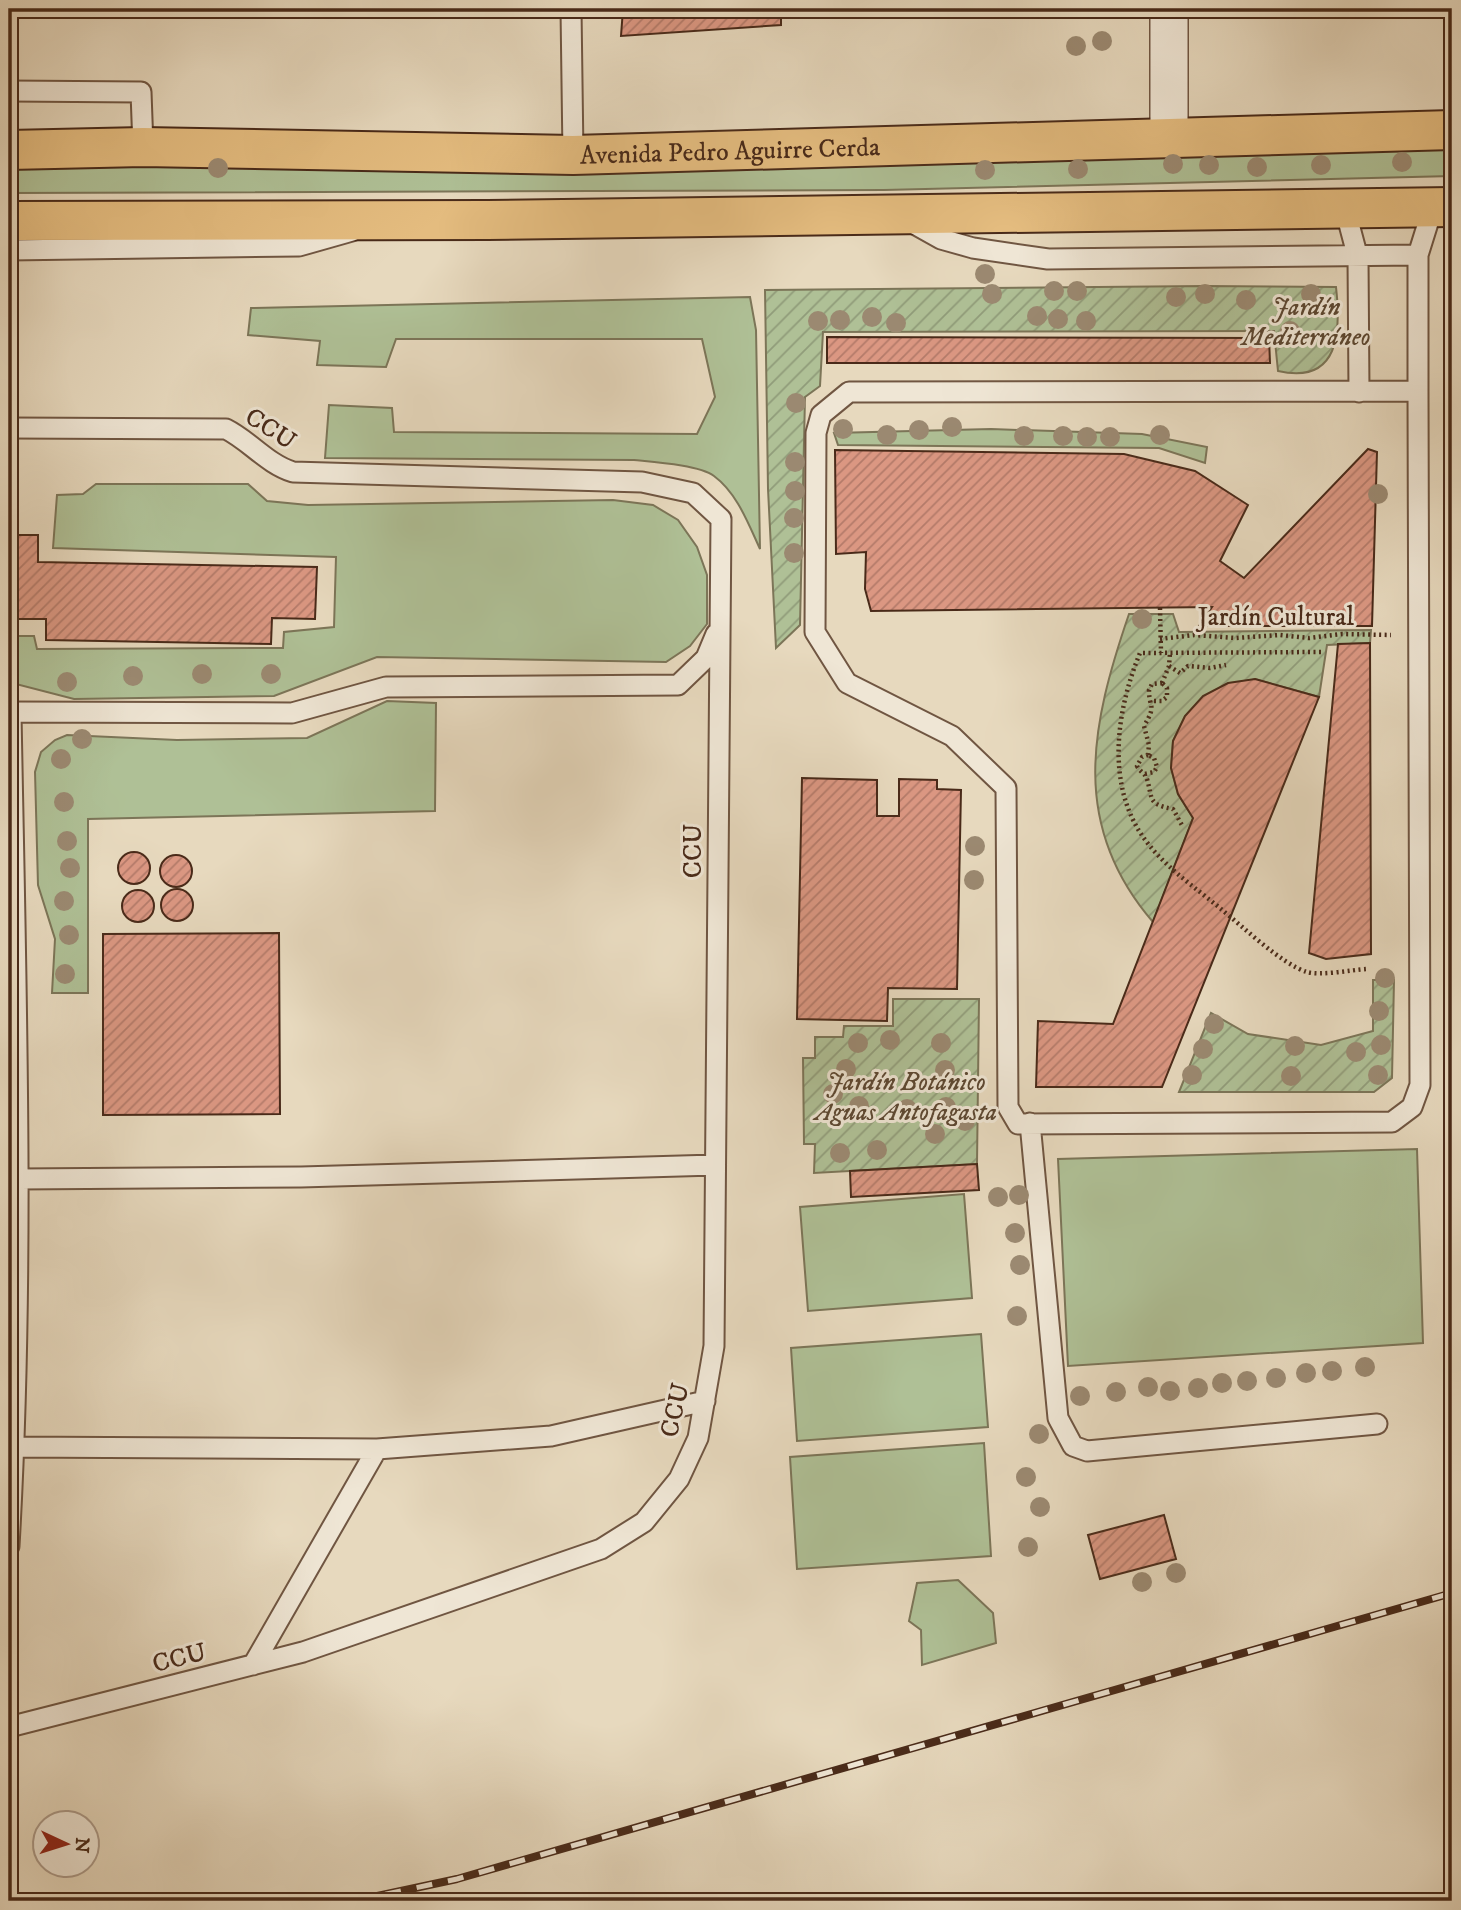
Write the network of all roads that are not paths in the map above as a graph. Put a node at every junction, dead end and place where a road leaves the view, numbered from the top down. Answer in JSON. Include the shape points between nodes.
{"nodes":[{"id":1,"x":571,"y":9,"type":"edge"},
{"id":2,"x":1169,"y":9,"type":"edge"},
{"id":3,"x":9,"y":91,"type":"edge"},
{"id":4,"x":1452,"y":130,"type":"edge"},
{"id":5,"x":1168,"y":136,"type":"junction"},
{"id":6,"x":143,"y":147,"type":"junction"},
{"id":7,"x":9,"y":150,"type":"edge"},
{"id":8,"x":573,"y":155,"type":"junction"},
{"id":9,"x":1443,"y":207,"type":"edge"},
{"id":10,"x":1345,"y":209,"type":"junction"},
{"id":11,"x":897,"y":215,"type":"junction"},
{"id":12,"x":9,"y":220,"type":"edge"},
{"id":13,"x":373,"y":221,"type":"junction"},
{"id":14,"x":9,"y":250,"type":"edge"},
{"id":15,"x":1418,"y":256,"type":"junction"},
{"id":16,"x":1359,"y":258,"type":"junction"},
{"id":17,"x":1418,"y":391,"type":"junction"},
{"id":18,"x":1359,"y":392,"type":"junction"},
{"id":19,"x":9,"y":428,"type":"edge"},
{"id":20,"x":720,"y":626,"type":"junction"},
{"id":21,"x":10,"y":713,"type":"edge"},
{"id":22,"x":1030,"y":1123,"type":"junction"},
{"id":23,"x":715,"y":1165,"type":"junction"},
{"id":24,"x":19,"y":1179,"type":"junction"},
{"id":25,"x":705,"y":1401,"type":"junction"},
{"id":26,"x":1377,"y":1423,"type":"dead end"},
{"id":27,"x":12,"y":1448,"type":"edge"},
{"id":28,"x":377,"y":1449,"type":"junction"},
{"id":29,"x":9,"y":1546,"type":"edge"},
{"id":30,"x":253,"y":1665,"type":"junction"},
{"id":31,"x":9,"y":1727,"type":"edge"}],
"edges":[{"from":1,"to":8,"type":"lane"},
{"from":2,"to":5,"type":"street"},
{"from":3,"to":6,"type":"lane","via":[[141,92]]},
{"from":4,"to":5,"type":"main road","name":"Avenida Pedro Aguirre Cerda"},
{"from":5,"to":8,"type":"main road","name":"Avenida Pedro Aguirre Cerda"},
{"from":6,"to":7,"type":"main road","name":"Avenida Pedro Aguirre Cerda"},
{"from":6,"to":8,"type":"main road","name":"Avenida Pedro Aguirre Cerda"},
{"from":9,"to":10,"type":"main road"},
{"from":9,"to":15,"type":"lane"},
{"from":10,"to":11,"type":"main road"},
{"from":10,"to":16,"type":"lane"},
{"from":11,"to":13,"type":"main road"},
{"from":11,"to":16,"type":"lane","via":[[941,239],[1048,260]]},
{"from":12,"to":13,"type":"main road"},
{"from":13,"to":14,"type":"lane","via":[[340,237],[299,246]]},
{"from":15,"to":16,"type":"lane"},
{"from":15,"to":17,"type":"lane"},
{"from":16,"to":18,"type":"lane"},
{"from":17,"to":18,"type":"lane"},
{"from":17,"to":22,"type":"lane","via":[[1420,1085],[1412,1107],[1392,1122]]},
{"from":18,"to":22,"type":"lane","via":[[849,392],[821,415],[816,433],[816,632],[847,683],[952,736],[1006,788],[1008,1107],[1018,1124]]},
{"from":19,"to":20,"type":"lane","name":"CCU","via":[[226,429],[277,467],[293,472],[642,482],[693,493],[721,519]]},
{"from":20,"to":21,"type":"lane","name":"CCU","via":[[706,658],[678,684],[386,687],[292,713]]},
{"from":20,"to":23,"type":"lane","name":"CCU"},
{"from":21,"to":24,"type":"lane","name":"CCU"},
{"from":22,"to":26,"type":"lane","via":[[1058,1418],[1073,1446],[1087,1451]]},
{"from":23,"to":24,"type":"lane","via":[[301,1177]]},
{"from":23,"to":25,"type":"lane","name":"CCU","via":[[714,1346]]},
{"from":24,"to":27,"type":"lane","name":"CCU"},
{"from":25,"to":28,"type":"lane","via":[[551,1436]]},
{"from":25,"to":30,"type":"lane","name":"CCU","via":[[698,1438],[679,1479],[643,1522],[601,1549],[303,1653]]},
{"from":27,"to":28,"type":"lane"},
{"from":27,"to":29,"type":"lane","name":"CCU"},
{"from":28,"to":30,"type":"lane"},
{"from":30,"to":31,"type":"lane","name":"CCU"}]}
